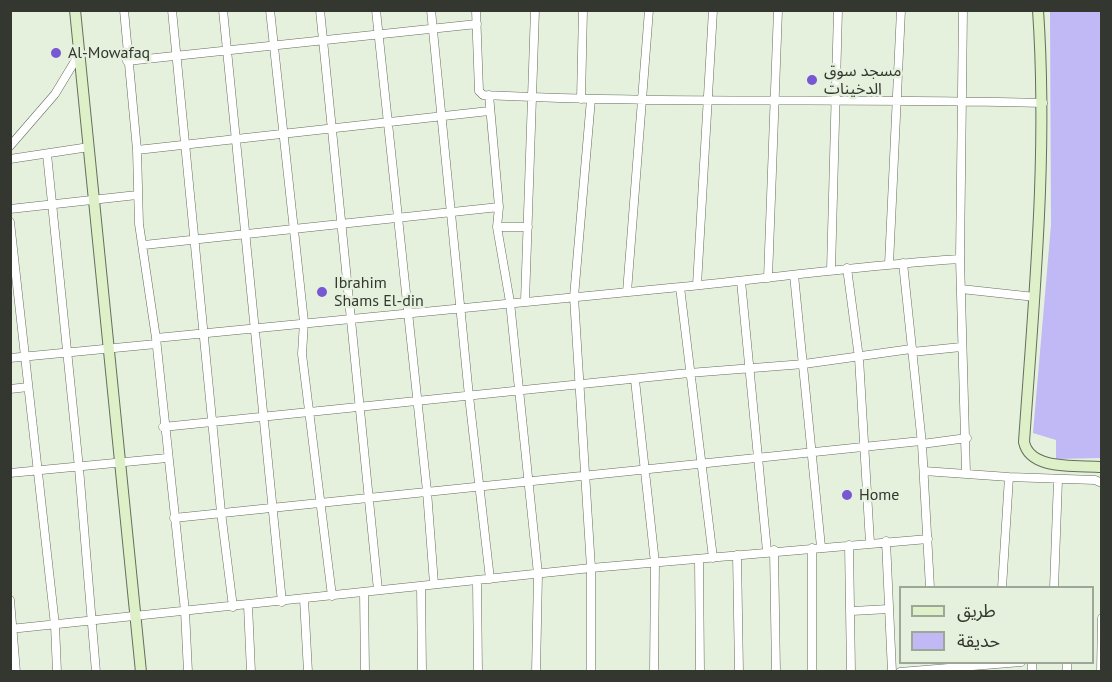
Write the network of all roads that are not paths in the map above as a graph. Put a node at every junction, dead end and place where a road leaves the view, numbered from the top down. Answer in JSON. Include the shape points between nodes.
{"nodes":[{"id":1,"x":75,"y":10,"type":"edge"},
{"id":2,"x":124,"y":10,"type":"edge"},
{"id":3,"x":171,"y":10,"type":"edge"},
{"id":4,"x":223,"y":10,"type":"edge"},
{"id":5,"x":270,"y":10,"type":"edge"},
{"id":6,"x":320,"y":10,"type":"edge"},
{"id":7,"x":376,"y":10,"type":"edge"},
{"id":8,"x":431,"y":10,"type":"edge"},
{"id":9,"x":476,"y":10,"type":"edge"},
{"id":10,"x":535,"y":10,"type":"edge"},
{"id":11,"x":583,"y":10,"type":"edge"},
{"id":12,"x":649,"y":10,"type":"edge"},
{"id":13,"x":713,"y":10,"type":"edge"},
{"id":14,"x":778,"y":10,"type":"edge"},
{"id":15,"x":838,"y":10,"type":"edge"},
{"id":16,"x":901,"y":10,"type":"edge"},
{"id":17,"x":963,"y":10,"type":"edge"},
{"id":18,"x":1038,"y":10,"type":"edge"},
{"id":19,"x":477,"y":24,"type":"junction"},
{"id":20,"x":433,"y":29,"type":"junction"},
{"id":21,"x":378,"y":34,"type":"junction"},
{"id":22,"x":322,"y":41,"type":"junction"},
{"id":23,"x":274,"y":46,"type":"junction"},
{"id":24,"x":225,"y":51,"type":"junction"},
{"id":25,"x":78,"y":56,"type":"junction"},
{"id":26,"x":176,"y":56,"type":"junction"},
{"id":27,"x":128,"y":61,"type":"junction"},
{"id":28,"x":489,"y":95,"type":"junction"},
{"id":29,"x":531,"y":98,"type":"junction"},
{"id":30,"x":581,"y":99,"type":"junction"},
{"id":31,"x":591,"y":99,"type":"junction"},
{"id":32,"x":896,"y":99,"type":"junction"},
{"id":33,"x":642,"y":100,"type":"junction"},
{"id":34,"x":837,"y":100,"type":"junction"},
{"id":35,"x":706,"y":101,"type":"junction"},
{"id":36,"x":775,"y":101,"type":"junction"},
{"id":37,"x":960,"y":101,"type":"junction"},
{"id":38,"x":1043,"y":103,"type":"junction"},
{"id":39,"x":489,"y":111,"type":"junction"},
{"id":40,"x":443,"y":118,"type":"junction"},
{"id":41,"x":387,"y":124,"type":"junction"},
{"id":42,"x":331,"y":130,"type":"junction"},
{"id":43,"x":282,"y":134,"type":"junction"},
{"id":44,"x":234,"y":139,"type":"junction"},
{"id":45,"x":184,"y":145,"type":"junction"},
{"id":46,"x":10,"y":147,"type":"edge"},
{"id":47,"x":89,"y":147,"type":"junction"},
{"id":48,"x":136,"y":150,"type":"junction"},
{"id":49,"x":47,"y":154,"type":"junction"},
{"id":50,"x":10,"y":159,"type":"edge"},
{"id":51,"x":137,"y":195,"type":"junction"},
{"id":52,"x":94,"y":200,"type":"junction"},
{"id":53,"x":50,"y":205,"type":"junction"},
{"id":54,"x":499,"y":207,"type":"junction"},
{"id":55,"x":10,"y":209,"type":"edge"},
{"id":56,"x":453,"y":213,"type":"junction"},
{"id":57,"x":398,"y":217,"type":"junction"},
{"id":58,"x":10,"y":222,"type":"edge"},
{"id":59,"x":342,"y":224,"type":"junction"},
{"id":60,"x":497,"y":227,"type":"junction"},
{"id":61,"x":528,"y":227,"type":"junction"},
{"id":62,"x":293,"y":229,"type":"junction"},
{"id":63,"x":244,"y":235,"type":"junction"},
{"id":64,"x":194,"y":239,"type":"junction"},
{"id":65,"x":144,"y":244,"type":"junction"},
{"id":66,"x":960,"y":259,"type":"junction"},
{"id":67,"x":903,"y":263,"type":"junction"},
{"id":68,"x":889,"y":264,"type":"junction"},
{"id":69,"x":847,"y":268,"type":"junction"},
{"id":70,"x":831,"y":270,"type":"junction"},
{"id":71,"x":794,"y":275,"type":"junction"},
{"id":72,"x":768,"y":278,"type":"junction"},
{"id":73,"x":741,"y":281,"type":"junction"},
{"id":74,"x":697,"y":285,"type":"junction"},
{"id":75,"x":680,"y":287,"type":"junction"},
{"id":76,"x":961,"y":289,"type":"junction"},
{"id":77,"x":627,"y":292,"type":"junction"},
{"id":78,"x":574,"y":297,"type":"junction"},
{"id":79,"x":1035,"y":297,"type":"junction"},
{"id":80,"x":525,"y":301,"type":"junction"},
{"id":81,"x":510,"y":302,"type":"junction"},
{"id":82,"x":459,"y":307,"type":"junction"},
{"id":83,"x":408,"y":312,"type":"junction"},
{"id":84,"x":352,"y":317,"type":"junction"},
{"id":85,"x":304,"y":322,"type":"junction"},
{"id":86,"x":254,"y":327,"type":"junction"},
{"id":87,"x":204,"y":333,"type":"junction"},
{"id":88,"x":156,"y":341,"type":"junction"},
{"id":89,"x":961,"y":347,"type":"junction"},
{"id":90,"x":110,"y":349,"type":"junction"},
{"id":91,"x":912,"y":351,"type":"junction"},
{"id":92,"x":65,"y":354,"type":"junction"},
{"id":93,"x":25,"y":357,"type":"junction"},
{"id":94,"x":10,"y":358,"type":"edge"},
{"id":95,"x":860,"y":358,"type":"junction"},
{"id":96,"x":804,"y":364,"type":"junction"},
{"id":97,"x":748,"y":369,"type":"junction"},
{"id":98,"x":689,"y":373,"type":"junction"},
{"id":99,"x":635,"y":380,"type":"junction"},
{"id":100,"x":580,"y":386,"type":"junction"},
{"id":101,"x":28,"y":387,"type":"junction"},
{"id":102,"x":10,"y":389,"type":"edge"},
{"id":103,"x":518,"y":392,"type":"junction"},
{"id":104,"x":469,"y":396,"type":"junction"},
{"id":105,"x":417,"y":401,"type":"junction"},
{"id":106,"x":362,"y":407,"type":"junction"},
{"id":107,"x":311,"y":412,"type":"junction"},
{"id":108,"x":263,"y":416,"type":"junction"},
{"id":109,"x":213,"y":422,"type":"junction"},
{"id":110,"x":163,"y":427,"type":"junction"},
{"id":111,"x":967,"y":438,"type":"junction"},
{"id":112,"x":921,"y":442,"type":"junction"},
{"id":113,"x":866,"y":445,"type":"junction"},
{"id":114,"x":813,"y":452,"type":"junction"},
{"id":115,"x":167,"y":458,"type":"junction"},
{"id":116,"x":758,"y":458,"type":"junction"},
{"id":117,"x":702,"y":462,"type":"junction"},
{"id":118,"x":122,"y":464,"type":"junction"},
{"id":119,"x":1101,"y":467,"type":"edge"},
{"id":120,"x":79,"y":468,"type":"junction"},
{"id":121,"x":643,"y":469,"type":"junction"},
{"id":122,"x":38,"y":471,"type":"junction"},
{"id":123,"x":924,"y":471,"type":"junction"},
{"id":124,"x":10,"y":473,"type":"edge"},
{"id":125,"x":966,"y":473,"type":"junction"},
{"id":126,"x":585,"y":475,"type":"junction"},
{"id":127,"x":1009,"y":477,"type":"junction"},
{"id":128,"x":530,"y":480,"type":"junction"},
{"id":129,"x":1058,"y":480,"type":"junction"},
{"id":130,"x":1101,"y":483,"type":"edge"},
{"id":131,"x":478,"y":487,"type":"junction"},
{"id":132,"x":427,"y":491,"type":"junction"},
{"id":133,"x":370,"y":496,"type":"junction"},
{"id":134,"x":321,"y":501,"type":"junction"},
{"id":135,"x":272,"y":507,"type":"junction"},
{"id":136,"x":221,"y":512,"type":"junction"},
{"id":137,"x":174,"y":518,"type":"junction"},
{"id":138,"x":928,"y":539,"type":"junction"},
{"id":139,"x":886,"y":542,"type":"junction"},
{"id":140,"x":870,"y":543,"type":"junction"},
{"id":141,"x":849,"y":545,"type":"junction"},
{"id":142,"x":821,"y":547,"type":"junction"},
{"id":143,"x":812,"y":548,"type":"junction"},
{"id":144,"x":771,"y":551,"type":"junction"},
{"id":145,"x":737,"y":555,"type":"junction"},
{"id":146,"x":713,"y":558,"type":"junction"},
{"id":147,"x":699,"y":560,"type":"junction"},
{"id":148,"x":655,"y":563,"type":"junction"},
{"id":149,"x":591,"y":568,"type":"junction"},
{"id":150,"x":538,"y":574,"type":"junction"},
{"id":151,"x":490,"y":579,"type":"junction"},
{"id":152,"x":477,"y":581,"type":"junction"},
{"id":153,"x":434,"y":584,"type":"junction"},
{"id":154,"x":421,"y":586,"type":"junction"},
{"id":155,"x":930,"y":586,"type":"edge"},
{"id":156,"x":1002,"y":586,"type":"edge"},
{"id":157,"x":1054,"y":586,"type":"edge"},
{"id":158,"x":378,"y":591,"type":"junction"},
{"id":159,"x":364,"y":592,"type":"junction"},
{"id":160,"x":332,"y":596,"type":"junction"},
{"id":161,"x":304,"y":599,"type":"junction"},
{"id":162,"x":10,"y":600,"type":"edge"},
{"id":163,"x":282,"y":602,"type":"junction"},
{"id":164,"x":248,"y":605,"type":"junction"},
{"id":165,"x":233,"y":607,"type":"junction"},
{"id":166,"x":890,"y":609,"type":"junction"},
{"id":167,"x":185,"y":611,"type":"junction"},
{"id":168,"x":852,"y":611,"type":"junction"},
{"id":169,"x":137,"y":616,"type":"junction"},
{"id":170,"x":1101,"y":618,"type":"edge"},
{"id":171,"x":93,"y":621,"type":"junction"},
{"id":172,"x":55,"y":625,"type":"junction"},
{"id":173,"x":12,"y":629,"type":"edge"},
{"id":174,"x":1101,"y":655,"type":"edge"},
{"id":175,"x":932,"y":667,"type":"edge"},
{"id":176,"x":981,"y":669,"type":"edge"},
{"id":177,"x":15,"y":672,"type":"edge"},
{"id":178,"x":57,"y":672,"type":"edge"},
{"id":179,"x":96,"y":672,"type":"edge"},
{"id":180,"x":141,"y":672,"type":"edge"},
{"id":181,"x":188,"y":672,"type":"edge"},
{"id":182,"x":251,"y":672,"type":"edge"},
{"id":183,"x":308,"y":672,"type":"edge"},
{"id":184,"x":365,"y":672,"type":"edge"},
{"id":185,"x":423,"y":672,"type":"edge"},
{"id":186,"x":478,"y":672,"type":"edge"},
{"id":187,"x":536,"y":672,"type":"edge"},
{"id":188,"x":591,"y":672,"type":"edge"},
{"id":189,"x":654,"y":672,"type":"edge"},
{"id":190,"x":700,"y":672,"type":"edge"},
{"id":191,"x":739,"y":672,"type":"edge"},
{"id":192,"x":776,"y":672,"type":"edge"},
{"id":193,"x":812,"y":672,"type":"edge"},
{"id":194,"x":851,"y":672,"type":"edge"},
{"id":195,"x":892,"y":672,"type":"edge"},
{"id":196,"x":900,"y":672,"type":"edge"},
{"id":197,"x":1101,"y":672,"type":"edge"}],
"edges":[{"from":1,"to":25,"type":"street"},
{"from":2,"to":27,"type":"street"},
{"from":3,"to":26,"type":"street"},
{"from":4,"to":24,"type":"street"},
{"from":5,"to":23,"type":"street"},
{"from":6,"to":22,"type":"street"},
{"from":7,"to":21,"type":"street"},
{"from":8,"to":20,"type":"street"},
{"from":9,"to":19,"type":"street"},
{"from":10,"to":29,"type":"street"},
{"from":11,"to":30,"type":"street"},
{"from":12,"to":33,"type":"street"},
{"from":13,"to":35,"type":"street"},
{"from":14,"to":36,"type":"street"},
{"from":15,"to":34,"type":"street"},
{"from":16,"to":32,"type":"street"},
{"from":17,"to":37,"type":"street"},
{"from":18,"to":38,"type":"street"},
{"from":19,"to":20,"type":"street"},
{"from":19,"to":28,"type":"street","via":[[479,91]]},
{"from":20,"to":21,"type":"street"},
{"from":20,"to":40,"type":"street"},
{"from":21,"to":22,"type":"street"},
{"from":21,"to":41,"type":"street"},
{"from":22,"to":23,"type":"street"},
{"from":22,"to":42,"type":"street"},
{"from":23,"to":24,"type":"street"},
{"from":23,"to":43,"type":"street"},
{"from":24,"to":26,"type":"street"},
{"from":24,"to":44,"type":"street"},
{"from":25,"to":46,"type":"street","via":[[55,94]]},
{"from":25,"to":47,"type":"street"},
{"from":26,"to":27,"type":"street"},
{"from":26,"to":45,"type":"street"},
{"from":27,"to":48,"type":"street"},
{"from":28,"to":29,"type":"street"},
{"from":28,"to":39,"type":"street"},
{"from":29,"to":30,"type":"street"},
{"from":29,"to":61,"type":"street"},
{"from":30,"to":31,"type":"street"},
{"from":31,"to":33,"type":"street"},
{"from":31,"to":78,"type":"street"},
{"from":32,"to":34,"type":"street"},
{"from":32,"to":37,"type":"street"},
{"from":32,"to":68,"type":"street"},
{"from":33,"to":35,"type":"street"},
{"from":33,"to":77,"type":"street"},
{"from":34,"to":36,"type":"street"},
{"from":34,"to":70,"type":"street"},
{"from":35,"to":36,"type":"street"},
{"from":35,"to":74,"type":"street"},
{"from":36,"to":72,"type":"street"},
{"from":37,"to":38,"type":"street"},
{"from":37,"to":66,"type":"street"},
{"from":38,"to":79,"type":"street"},
{"from":39,"to":40,"type":"street"},
{"from":39,"to":54,"type":"street"},
{"from":40,"to":41,"type":"street"},
{"from":40,"to":56,"type":"street"},
{"from":41,"to":42,"type":"street"},
{"from":41,"to":57,"type":"street"},
{"from":42,"to":43,"type":"street"},
{"from":42,"to":59,"type":"street"},
{"from":43,"to":44,"type":"street"},
{"from":43,"to":62,"type":"street"},
{"from":44,"to":45,"type":"street"},
{"from":44,"to":63,"type":"street"},
{"from":45,"to":48,"type":"street"},
{"from":45,"to":64,"type":"street"},
{"from":47,"to":49,"type":"street"},
{"from":47,"to":52,"type":"street"},
{"from":48,"to":51,"type":"street"},
{"from":49,"to":50,"type":"street"},
{"from":49,"to":53,"type":"street"},
{"from":51,"to":52,"type":"street"},
{"from":51,"to":65,"type":"street"},
{"from":52,"to":53,"type":"street"},
{"from":52,"to":90,"type":"street"},
{"from":53,"to":55,"type":"street"},
{"from":53,"to":92,"type":"street"},
{"from":54,"to":56,"type":"street"},
{"from":54,"to":60,"type":"street"},
{"from":56,"to":57,"type":"street"},
{"from":56,"to":82,"type":"street"},
{"from":57,"to":59,"type":"street"},
{"from":57,"to":83,"type":"street"},
{"from":58,"to":93,"type":"street"},
{"from":59,"to":62,"type":"street"},
{"from":59,"to":84,"type":"street"},
{"from":60,"to":61,"type":"street"},
{"from":60,"to":81,"type":"street"},
{"from":61,"to":80,"type":"street"},
{"from":62,"to":63,"type":"street"},
{"from":62,"to":85,"type":"street"},
{"from":63,"to":64,"type":"street"},
{"from":63,"to":86,"type":"street"},
{"from":64,"to":65,"type":"street"},
{"from":64,"to":87,"type":"street"},
{"from":65,"to":88,"type":"street"},
{"from":66,"to":67,"type":"street"},
{"from":66,"to":76,"type":"street"},
{"from":67,"to":68,"type":"street"},
{"from":67,"to":91,"type":"street"},
{"from":68,"to":69,"type":"street"},
{"from":69,"to":70,"type":"street"},
{"from":69,"to":95,"type":"street"},
{"from":70,"to":71,"type":"street"},
{"from":71,"to":72,"type":"street"},
{"from":71,"to":96,"type":"street"},
{"from":72,"to":73,"type":"street"},
{"from":73,"to":74,"type":"street"},
{"from":73,"to":97,"type":"street"},
{"from":74,"to":75,"type":"street"},
{"from":75,"to":77,"type":"street"},
{"from":75,"to":98,"type":"street"},
{"from":76,"to":79,"type":"street"},
{"from":76,"to":89,"type":"street"},
{"from":77,"to":78,"type":"street"},
{"from":78,"to":80,"type":"street"},
{"from":78,"to":100,"type":"street"},
{"from":79,"to":119,"type":"street","via":[[1025,447],[1039,462]]},
{"from":80,"to":81,"type":"street"},
{"from":81,"to":82,"type":"street"},
{"from":81,"to":103,"type":"street"},
{"from":82,"to":83,"type":"street"},
{"from":82,"to":104,"type":"street"},
{"from":83,"to":84,"type":"street"},
{"from":83,"to":105,"type":"street"},
{"from":84,"to":85,"type":"street"},
{"from":84,"to":106,"type":"street"},
{"from":85,"to":86,"type":"street"},
{"from":85,"to":107,"type":"street","via":[[302,350]]},
{"from":86,"to":87,"type":"street"},
{"from":86,"to":108,"type":"street"},
{"from":87,"to":88,"type":"street"},
{"from":87,"to":109,"type":"street"},
{"from":88,"to":90,"type":"street"},
{"from":88,"to":110,"type":"street"},
{"from":89,"to":91,"type":"street"},
{"from":89,"to":111,"type":"street"},
{"from":90,"to":92,"type":"street"},
{"from":90,"to":118,"type":"street"},
{"from":91,"to":95,"type":"street"},
{"from":91,"to":112,"type":"street"},
{"from":92,"to":93,"type":"street"},
{"from":92,"to":120,"type":"street"},
{"from":93,"to":94,"type":"street"},
{"from":93,"to":101,"type":"street"},
{"from":95,"to":96,"type":"street"},
{"from":95,"to":113,"type":"street"},
{"from":96,"to":97,"type":"street"},
{"from":96,"to":114,"type":"street"},
{"from":97,"to":98,"type":"street"},
{"from":97,"to":116,"type":"street"},
{"from":98,"to":99,"type":"street"},
{"from":98,"to":117,"type":"street"},
{"from":99,"to":100,"type":"street"},
{"from":99,"to":121,"type":"street"},
{"from":100,"to":103,"type":"street"},
{"from":100,"to":126,"type":"street"},
{"from":101,"to":102,"type":"street"},
{"from":101,"to":122,"type":"street"},
{"from":103,"to":104,"type":"street"},
{"from":103,"to":128,"type":"street"},
{"from":104,"to":105,"type":"street"},
{"from":104,"to":131,"type":"street"},
{"from":105,"to":106,"type":"street"},
{"from":105,"to":132,"type":"street"},
{"from":106,"to":107,"type":"street"},
{"from":106,"to":133,"type":"street"},
{"from":107,"to":108,"type":"street"},
{"from":107,"to":134,"type":"street"},
{"from":108,"to":109,"type":"street"},
{"from":108,"to":135,"type":"street"},
{"from":109,"to":110,"type":"street"},
{"from":109,"to":136,"type":"street"},
{"from":110,"to":115,"type":"street"},
{"from":111,"to":112,"type":"street"},
{"from":111,"to":125,"type":"street"},
{"from":112,"to":113,"type":"street"},
{"from":112,"to":123,"type":"street"},
{"from":113,"to":114,"type":"street"},
{"from":113,"to":140,"type":"street"},
{"from":114,"to":116,"type":"street"},
{"from":114,"to":142,"type":"street"},
{"from":115,"to":118,"type":"street"},
{"from":115,"to":137,"type":"street"},
{"from":116,"to":117,"type":"street"},
{"from":116,"to":144,"type":"street"},
{"from":117,"to":121,"type":"street"},
{"from":117,"to":146,"type":"street"},
{"from":118,"to":120,"type":"street"},
{"from":118,"to":169,"type":"street"},
{"from":120,"to":122,"type":"street"},
{"from":120,"to":171,"type":"street"},
{"from":121,"to":126,"type":"street"},
{"from":121,"to":148,"type":"street"},
{"from":122,"to":124,"type":"street"},
{"from":122,"to":172,"type":"street"},
{"from":123,"to":125,"type":"street"},
{"from":123,"to":138,"type":"street"},
{"from":125,"to":127,"type":"street"},
{"from":126,"to":128,"type":"street"},
{"from":126,"to":149,"type":"street"},
{"from":127,"to":129,"type":"street"},
{"from":127,"to":156,"type":"street"},
{"from":128,"to":131,"type":"street"},
{"from":128,"to":150,"type":"street"},
{"from":129,"to":130,"type":"street"},
{"from":129,"to":157,"type":"street"},
{"from":131,"to":132,"type":"street"},
{"from":131,"to":151,"type":"street"},
{"from":132,"to":133,"type":"street"},
{"from":132,"to":153,"type":"street"},
{"from":133,"to":134,"type":"street"},
{"from":133,"to":158,"type":"street"},
{"from":134,"to":135,"type":"street"},
{"from":134,"to":160,"type":"street"},
{"from":135,"to":136,"type":"street"},
{"from":135,"to":163,"type":"street"},
{"from":136,"to":137,"type":"street"},
{"from":136,"to":165,"type":"street"},
{"from":137,"to":167,"type":"street"},
{"from":138,"to":139,"type":"street"},
{"from":138,"to":155,"type":"street"},
{"from":139,"to":140,"type":"street"},
{"from":139,"to":166,"type":"street"},
{"from":140,"to":141,"type":"street"},
{"from":141,"to":142,"type":"street"},
{"from":141,"to":168,"type":"street"},
{"from":142,"to":143,"type":"street"},
{"from":143,"to":144,"type":"street"},
{"from":143,"to":193,"type":"street"},
{"from":144,"to":145,"type":"street"},
{"from":144,"to":192,"type":"street"},
{"from":145,"to":146,"type":"street"},
{"from":145,"to":191,"type":"street"},
{"from":146,"to":147,"type":"street"},
{"from":147,"to":148,"type":"street"},
{"from":147,"to":190,"type":"street"},
{"from":148,"to":149,"type":"street"},
{"from":148,"to":189,"type":"street"},
{"from":149,"to":150,"type":"street"},
{"from":149,"to":188,"type":"street"},
{"from":150,"to":151,"type":"street"},
{"from":150,"to":187,"type":"street"},
{"from":151,"to":152,"type":"street"},
{"from":152,"to":153,"type":"street"},
{"from":152,"to":186,"type":"street"},
{"from":153,"to":154,"type":"street"},
{"from":154,"to":158,"type":"street"},
{"from":154,"to":185,"type":"street"},
{"from":158,"to":159,"type":"street"},
{"from":159,"to":160,"type":"street"},
{"from":159,"to":184,"type":"street"},
{"from":160,"to":161,"type":"street"},
{"from":161,"to":163,"type":"street"},
{"from":161,"to":183,"type":"street"},
{"from":162,"to":173,"type":"street"},
{"from":163,"to":164,"type":"street"},
{"from":164,"to":165,"type":"street"},
{"from":164,"to":182,"type":"street"},
{"from":165,"to":167,"type":"street"},
{"from":166,"to":168,"type":"street"},
{"from":166,"to":195,"type":"street"},
{"from":167,"to":169,"type":"street"},
{"from":167,"to":181,"type":"street"},
{"from":168,"to":194,"type":"street"},
{"from":169,"to":171,"type":"street"},
{"from":169,"to":180,"type":"street"},
{"from":170,"to":174,"type":"street"},
{"from":171,"to":172,"type":"street"},
{"from":171,"to":179,"type":"street"},
{"from":172,"to":173,"type":"street"},
{"from":172,"to":178,"type":"street"},
{"from":173,"to":177,"type":"street"},
{"from":174,"to":197,"type":"street"},
{"from":175,"to":176,"type":"street"},
{"from":175,"to":196,"type":"street"}]}
